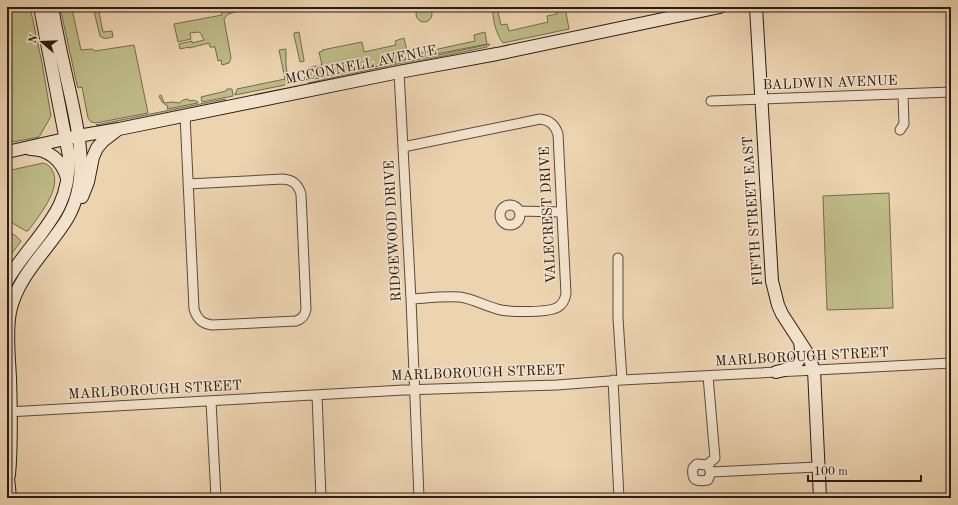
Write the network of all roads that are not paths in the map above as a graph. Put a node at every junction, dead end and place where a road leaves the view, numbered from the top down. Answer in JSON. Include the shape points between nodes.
{"nodes":[{"id":1,"x":40,"y":7,"type":"edge"},
{"id":2,"x":52,"y":7,"type":"edge"},
{"id":3,"x":720,"y":7,"type":"edge"},
{"id":4,"x":756,"y":7,"type":"edge"},
{"id":5,"x":399,"y":72,"type":"junction"},
{"id":6,"x":951,"y":92,"type":"edge"},
{"id":7,"x":903,"y":95,"type":"junction"},
{"id":8,"x":760,"y":99,"type":"junction"},
{"id":9,"x":711,"y":101,"type":"dead end"},
{"id":10,"x":185,"y":115,"type":"junction"},
{"id":11,"x":119,"y":129,"type":"junction"},
{"id":12,"x":900,"y":130,"type":"dead end"},
{"id":13,"x":78,"y":136,"type":"junction"},
{"id":14,"x":66,"y":138,"type":"junction"},
{"id":15,"x":403,"y":147,"type":"junction"},
{"id":16,"x":13,"y":150,"type":"edge"},
{"id":17,"x":67,"y":179,"type":"junction"},
{"id":18,"x":188,"y":184,"type":"junction"},
{"id":19,"x":519,"y":211,"type":"dead end"},
{"id":20,"x":561,"y":212,"type":"junction"},
{"id":21,"x":67,"y":220,"type":"junction"},
{"id":22,"x":618,"y":258,"type":"dead end"},
{"id":23,"x":7,"y":281,"type":"edge"},
{"id":24,"x":411,"y":299,"type":"junction"},
{"id":25,"x":799,"y":341,"type":"junction"},
{"id":26,"x":951,"y":363,"type":"edge"},
{"id":27,"x":814,"y":370,"type":"junction"},
{"id":28,"x":776,"y":372,"type":"junction"},
{"id":29,"x":708,"y":376,"type":"junction"},
{"id":30,"x":618,"y":380,"type":"junction"},
{"id":31,"x":414,"y":390,"type":"junction"},
{"id":32,"x":317,"y":395,"type":"junction"},
{"id":33,"x":211,"y":401,"type":"junction"},
{"id":34,"x":9,"y":412,"type":"edge"},
{"id":35,"x":818,"y":467,"type":"junction"},
{"id":36,"x":8,"y":470,"type":"edge"},
{"id":37,"x":10,"y":498,"type":"edge"},
{"id":38,"x":216,"y":498,"type":"edge"},
{"id":39,"x":321,"y":498,"type":"edge"},
{"id":40,"x":419,"y":498,"type":"edge"},
{"id":41,"x":619,"y":498,"type":"edge"},
{"id":42,"x":820,"y":498,"type":"edge"}],
"edges":[{"from":1,"to":14,"type":"main road"},
{"from":2,"to":13,"type":"main road"},
{"from":3,"to":5,"type":"main road","name":"MCCONNELL AVENUE"},
{"from":4,"to":8,"type":"main road","name":"FIFTH STREET EAST"},
{"from":5,"to":10,"type":"main road","name":"MCCONNELL AVENUE"},
{"from":5,"to":15,"type":"street","name":"RIDGEWOOD DRIVE"},
{"from":6,"to":7,"type":"street","name":"BALDWIN AVENUE"},
{"from":7,"to":8,"type":"street","name":"BALDWIN AVENUE"},
{"from":7,"to":12,"type":"street","via":[[904,124]]},
{"from":8,"to":9,"type":"street","name":"BALDWIN AVENUE"},
{"from":8,"to":25,"type":"main road","name":"FIFTH STREET EAST","via":[[772,281],[782,314]]},
{"from":10,"to":11,"type":"main road","name":"MCCONNELL AVENUE"},
{"from":10,"to":18,"type":"street"},
{"from":11,"to":13,"type":"main road","name":"MCCONNELL AVENUE"},
{"from":11,"to":21,"type":"main road","via":[[97,148],[84,192]]},
{"from":13,"to":14,"type":"main road","name":"MCCONNELL AVENUE"},
{"from":13,"to":21,"type":"main road","via":[[81,160],[79,188]]},
{"from":14,"to":16,"type":"main road","name":"MCCONNELL AVENUE"},
{"from":14,"to":17,"type":"main road","via":[[70,156]]},
{"from":15,"to":20,"type":"street","name":"VALECREST DRIVE","via":[[545,120],[554,126],[558,134]]},
{"from":15,"to":24,"type":"street","name":"RIDGEWOOD DRIVE"},
{"from":16,"to":17,"type":"main road","via":[[37,149],[50,154],[60,163]]},
{"from":17,"to":23,"type":"main road","via":[[57,209]]},
{"from":18,"to":18,"type":"street","via":[[194,309],[199,320],[206,325],[212,325],[301,319],[306,310],[301,194],[297,186],[283,179]]},
{"from":19,"to":20,"type":"street"},
{"from":20,"to":24,"type":"street","name":"VALECREST DRIVE","via":[[566,294],[557,308],[510,311],[460,298]]},
{"from":21,"to":34,"type":"main road","via":[[26,275],[10,310]]},
{"from":22,"to":30,"type":"street"},
{"from":24,"to":31,"type":"street","name":"RIDGEWOOD DRIVE"},
{"from":25,"to":27,"type":"main road","name":"FIFTH STREET EAST","via":[[806,350]]},
{"from":25,"to":28,"type":"main road","via":[[801,353],[796,365]]},
{"from":26,"to":27,"type":"street","name":"MARLBOROUGH STREET"},
{"from":27,"to":28,"type":"street","name":"MARLBOROUGH STREET"},
{"from":27,"to":35,"type":"main road","name":"FIFTH STREET EAST"},
{"from":28,"to":29,"type":"street","name":"MARLBOROUGH STREET"},
{"from":29,"to":30,"type":"street","name":"MARLBOROUGH STREET"},
{"from":29,"to":35,"type":"street","via":[[715,458],[709,469]]},
{"from":30,"to":31,"type":"street","name":"MARLBOROUGH STREET","via":[[557,385]]},
{"from":30,"to":41,"type":"street"},
{"from":31,"to":32,"type":"street","name":"MARLBOROUGH STREET"},
{"from":31,"to":40,"type":"street","name":"RIDGEWOOD DRIVE"},
{"from":32,"to":33,"type":"street","name":"MARLBOROUGH STREET"},
{"from":32,"to":39,"type":"street"},
{"from":33,"to":34,"type":"street","name":"MARLBOROUGH STREET"},
{"from":33,"to":38,"type":"street"},
{"from":34,"to":36,"type":"main road","via":[[12,446]]},
{"from":35,"to":42,"type":"main road","name":"FIFTH STREET EAST"},
{"from":36,"to":37,"type":"main road"}]}
